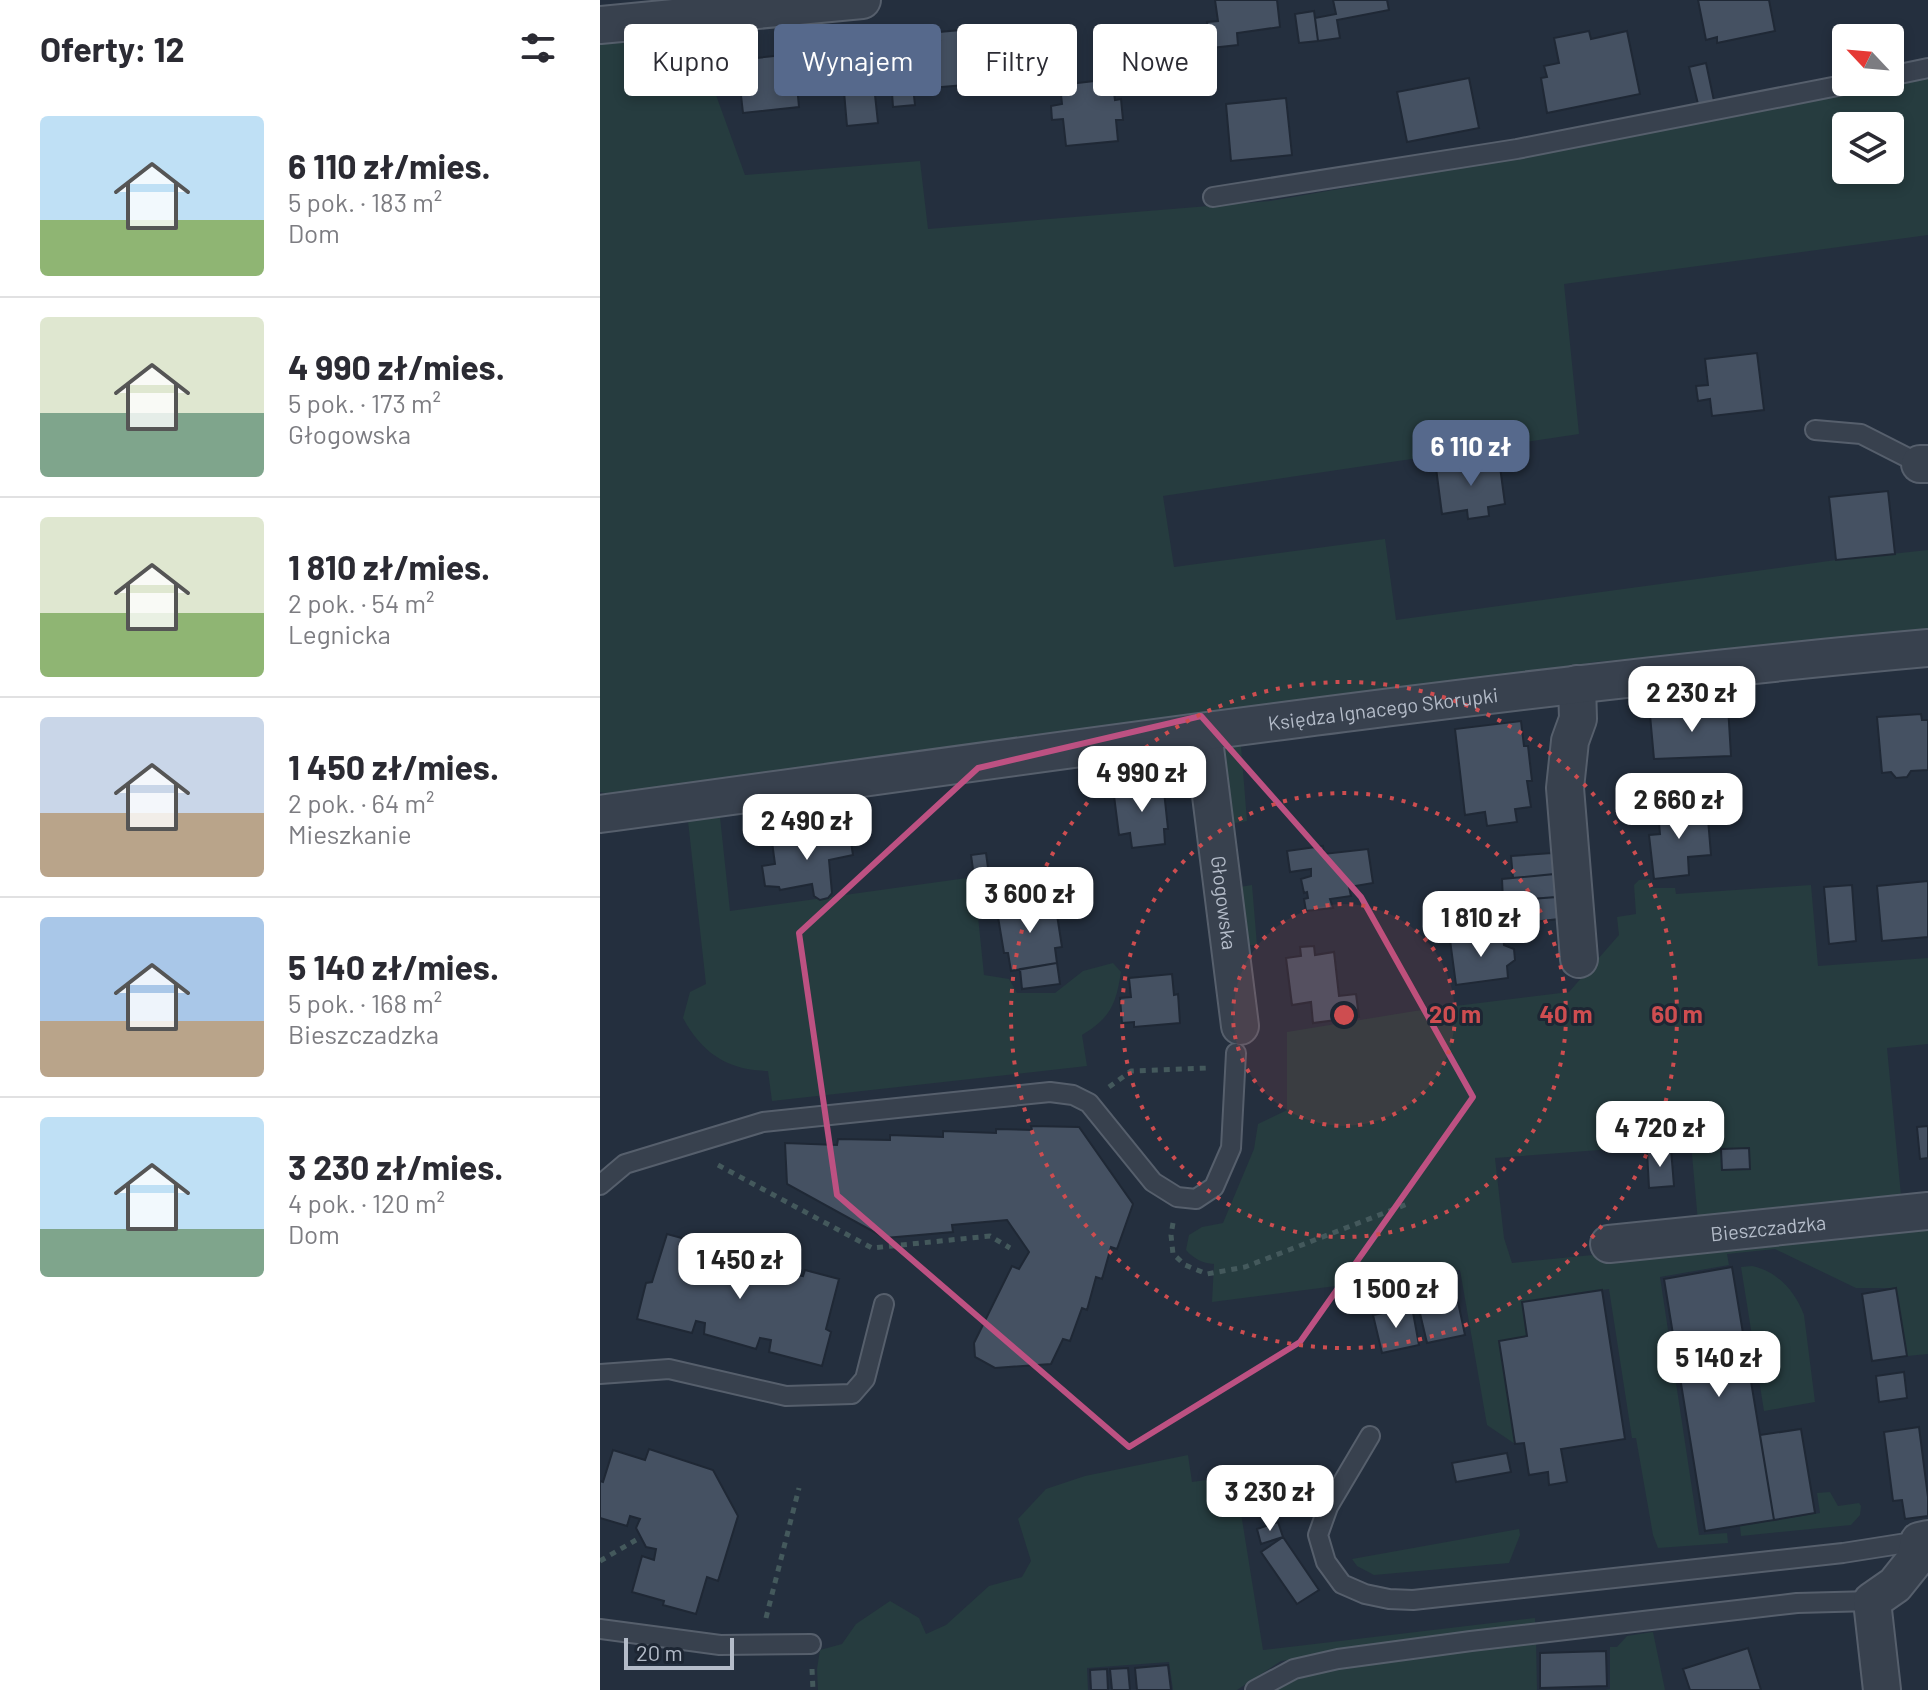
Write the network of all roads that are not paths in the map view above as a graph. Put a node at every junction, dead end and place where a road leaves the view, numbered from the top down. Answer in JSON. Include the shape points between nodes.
{"nodes":[{"id":1,"x":862,"y":0,"type":"edge"},
{"id":2,"x":600,"y":25,"type":"edge"},
{"id":3,"x":1928,"y":68,"type":"edge"},
{"id":4,"x":1904,"y":73,"type":"edge"},
{"id":5,"x":1832,"y":87,"type":"edge"},
{"id":6,"x":1213,"y":197,"type":"dead end"},
{"id":7,"x":1815,"y":430,"type":"dead end"},
{"id":8,"x":1924,"y":464,"type":"edge"},
{"id":9,"x":1928,"y":648,"type":"edge"},
{"id":10,"x":1577,"y":684,"type":"junction"},
{"id":11,"x":1203,"y":732,"type":"junction"},
{"id":12,"x":600,"y":814,"type":"edge"},
{"id":13,"x":1579,"y":959,"type":"dead end"},
{"id":14,"x":1237,"y":1049,"type":"joint"},
{"id":15,"x":600,"y":1185,"type":"edge"},
{"id":16,"x":1928,"y":1211,"type":"edge"},
{"id":17,"x":1609,"y":1244,"type":"dead end"},
{"id":18,"x":884,"y":1304,"type":"dead end"},
{"id":19,"x":600,"y":1374,"type":"edge"},
{"id":20,"x":1370,"y":1436,"type":"dead end"},
{"id":21,"x":1924,"y":1540,"type":"edge"},
{"id":22,"x":1872,"y":1601,"type":"junction"},
{"id":23,"x":600,"y":1629,"type":"edge"},
{"id":24,"x":811,"y":1644,"type":"dead end"},
{"id":25,"x":1255,"y":1690,"type":"edge"},
{"id":26,"x":1882,"y":1690,"type":"edge"}],
"edges":[{"from":1,"to":2,"type":"street"},
{"from":3,"to":4,"type":"lane"},
{"from":5,"to":6,"type":"lane","via":[[1517,149]]},
{"from":7,"to":8,"type":"lane","via":[[1861,434]]},
{"from":9,"to":10,"type":"street","name":"Księdza Ignacego Skorupki"},
{"from":10,"to":11,"type":"street","name":"Księdza Ignacego Skorupki"},
{"from":10,"to":13,"type":"street","via":[[1578,719],[1565,788]]},
{"from":11,"to":12,"type":"street","name":"Księdza Ignacego Skorupki"},
{"from":11,"to":14,"type":"street","name":"Głogowska"},
{"from":14,"to":15,"type":"lane","via":[[1231,1148],[1214,1187],[1196,1199],[1177,1197],[1153,1182],[1089,1103],[1050,1092],[763,1122],[625,1164]]},
{"from":16,"to":17,"type":"street","name":"Bieszczadzka"},
{"from":18,"to":19,"type":"lane","via":[[865,1379],[852,1394],[786,1396],[669,1369]]},
{"from":20,"to":21,"type":"lane","via":[[1328,1507],[1318,1535],[1326,1562],[1342,1584],[1389,1599],[1843,1553]]},
{"from":21,"to":22,"type":"street","via":[[1895,1585]]},
{"from":22,"to":25,"type":"lane","via":[[1797,1603],[1338,1659],[1294,1669]]},
{"from":22,"to":26,"type":"street"},
{"from":23,"to":24,"type":"lane","via":[[720,1645]]}]}
